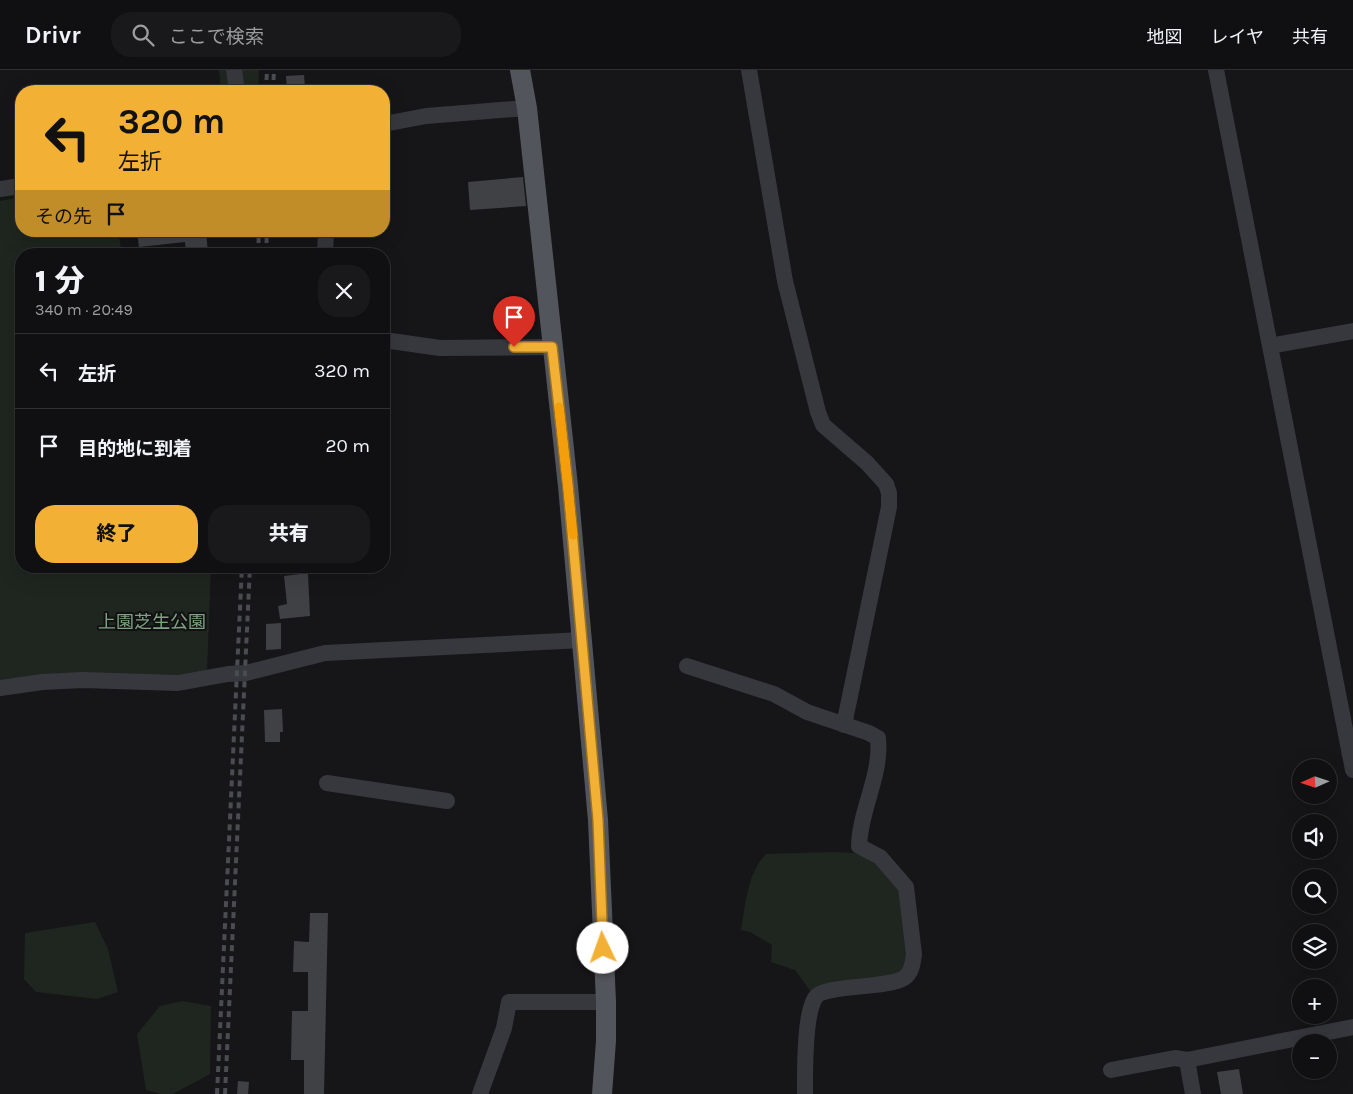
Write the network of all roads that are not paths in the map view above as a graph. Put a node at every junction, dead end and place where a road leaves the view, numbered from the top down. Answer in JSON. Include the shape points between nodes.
{"nodes":[{"id":1,"x":234,"y":70,"type":"edge"},
{"id":2,"x":520,"y":70,"type":"edge"},
{"id":3,"x":749,"y":70,"type":"edge"},
{"id":4,"x":1216,"y":70,"type":"edge"},
{"id":5,"x":235,"y":85,"type":"edge"},
{"id":6,"x":526,"y":108,"type":"junction"},
{"id":7,"x":390,"y":123,"type":"edge"},
{"id":8,"x":15,"y":187,"type":"edge"},
{"id":9,"x":0,"y":189,"type":"edge"},
{"id":10,"x":1353,"y":331,"type":"edge"},
{"id":11,"x":390,"y":341,"type":"edge"},
{"id":12,"x":1270,"y":346,"type":"junction"},
{"id":13,"x":552,"y":347,"type":"junction"},
{"id":14,"x":582,"y":640,"type":"junction"},
{"id":15,"x":687,"y":666,"type":"dead end"},
{"id":16,"x":0,"y":688,"type":"edge"},
{"id":17,"x":844,"y":724,"type":"junction"},
{"id":18,"x":1353,"y":770,"type":"edge"},
{"id":19,"x":327,"y":783,"type":"dead end"},
{"id":20,"x":447,"y":802,"type":"dead end"},
{"id":21,"x":606,"y":1002,"type":"junction"},
{"id":22,"x":1353,"y":1027,"type":"edge"},
{"id":23,"x":1187,"y":1060,"type":"junction"},
{"id":24,"x":1111,"y":1070,"type":"dead end"},
{"id":25,"x":480,"y":1094,"type":"edge"},
{"id":26,"x":602,"y":1094,"type":"edge"},
{"id":27,"x":805,"y":1094,"type":"edge"},
{"id":28,"x":1193,"y":1094,"type":"edge"}],
"edges":[{"from":1,"to":5,"type":"street"},
{"from":2,"to":6,"type":"main road"},
{"from":3,"to":17,"type":"street","via":[[785,281],[818,412],[823,425],[868,463],[886,484],[889,493],[889,507]]},
{"from":4,"to":12,"type":"street"},
{"from":6,"to":7,"type":"street","via":[[426,116]]},
{"from":6,"to":13,"type":"main road"},
{"from":8,"to":9,"type":"street"},
{"from":10,"to":12,"type":"street"},
{"from":11,"to":13,"type":"street","via":[[440,348]]},
{"from":12,"to":18,"type":"street"},
{"from":13,"to":14,"type":"main road"},
{"from":14,"to":16,"type":"street","via":[[325,653],[246,673],[178,683],[83,680]]},
{"from":14,"to":21,"type":"main road","via":[[598,820]]},
{"from":15,"to":17,"type":"street","via":[[774,694],[806,712]]},
{"from":17,"to":27,"type":"street","via":[[878,738],[880,753],[859,846],[880,857],[906,887],[913,959],[904,978],[824,991],[816,996],[808,1032]]},
{"from":19,"to":20,"type":"street"},
{"from":21,"to":25,"type":"street","via":[[509,1002],[504,1028]]},
{"from":21,"to":26,"type":"main road"},
{"from":22,"to":23,"type":"street"},
{"from":23,"to":24,"type":"street","via":[[1175,1058]]},
{"from":23,"to":28,"type":"street"}]}
